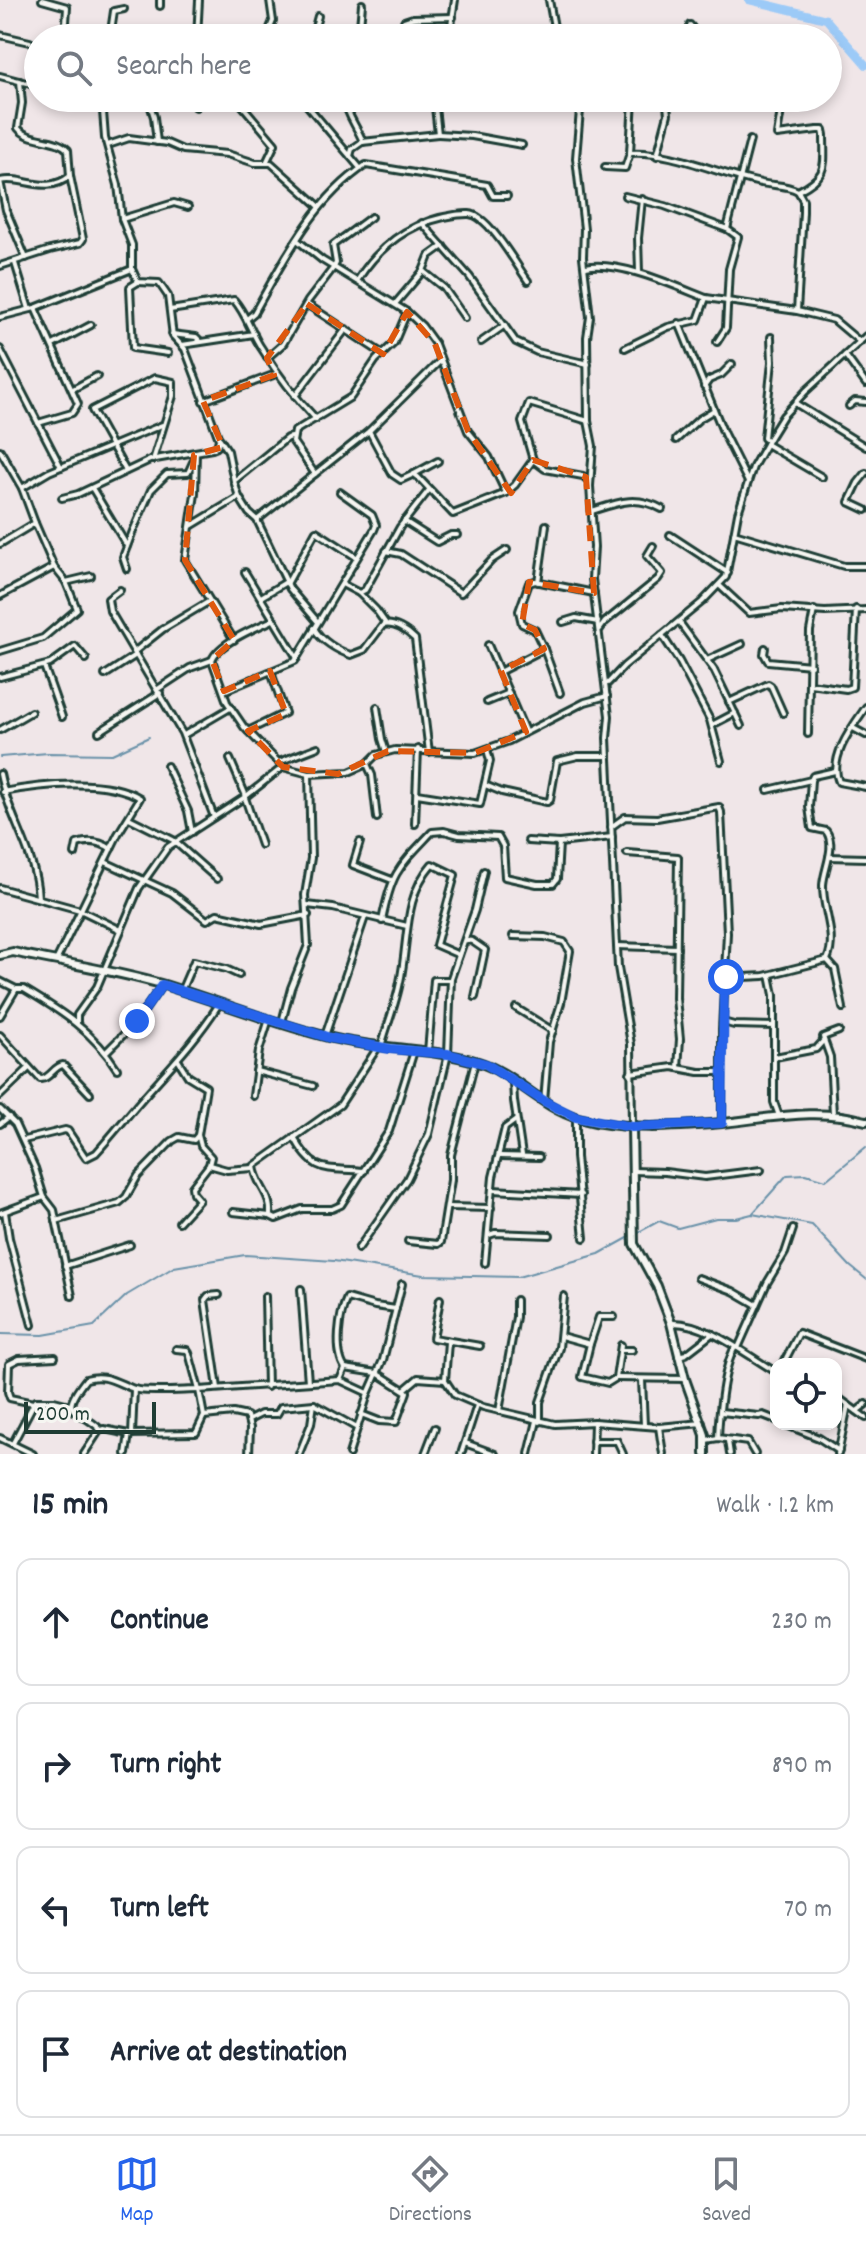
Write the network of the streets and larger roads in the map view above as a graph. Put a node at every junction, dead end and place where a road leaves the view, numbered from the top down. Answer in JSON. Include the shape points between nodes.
{"nodes":[{"id":1,"x":42,"y":0,"type":"edge"},
{"id":2,"x":71,"y":0,"type":"edge"},
{"id":3,"x":199,"y":0,"type":"edge"},
{"id":4,"x":270,"y":0,"type":"edge"},
{"id":5,"x":455,"y":0,"type":"edge"},
{"id":6,"x":549,"y":0,"type":"edge"},
{"id":7,"x":362,"y":4,"type":"dead end"},
{"id":8,"x":67,"y":7,"type":"junction"},
{"id":9,"x":124,"y":9,"type":"dead end"},
{"id":10,"x":318,"y":16,"type":"dead end"},
{"id":11,"x":453,"y":17,"type":"junction"},
{"id":12,"x":66,"y":24,"type":"edge"},
{"id":13,"x":112,"y":24,"type":"edge"},
{"id":14,"x":198,"y":24,"type":"edge"},
{"id":15,"x":272,"y":24,"type":"edge"},
{"id":16,"x":316,"y":24,"type":"edge"},
{"id":17,"x":360,"y":24,"type":"edge"},
{"id":18,"x":404,"y":24,"type":"edge"},
{"id":19,"x":452,"y":24,"type":"edge"},
{"id":20,"x":553,"y":24,"type":"edge"},
{"id":21,"x":0,"y":35,"type":"edge"},
{"id":22,"x":24,"y":41,"type":"edge"},
{"id":23,"x":0,"y":76,"type":"edge"},
{"id":24,"x":20,"y":81,"type":"junction"},
{"id":25,"x":24,"y":82,"type":"edge"},
{"id":26,"x":102,"y":112,"type":"edge"},
{"id":27,"x":152,"y":112,"type":"edge"},
{"id":28,"x":248,"y":112,"type":"edge"},
{"id":29,"x":313,"y":112,"type":"edge"},
{"id":30,"x":348,"y":112,"type":"edge"},
{"id":31,"x":436,"y":112,"type":"edge"},
{"id":32,"x":580,"y":112,"type":"edge"},
{"id":33,"x":632,"y":112,"type":"edge"},
{"id":34,"x":668,"y":112,"type":"edge"},
{"id":35,"x":781,"y":112,"type":"edge"},
{"id":36,"x":438,"y":134,"type":"junction"},
{"id":37,"x":750,"y":140,"type":"dead end"},
{"id":38,"x":157,"y":142,"type":"junction"},
{"id":39,"x":363,"y":142,"type":"junction"},
{"id":40,"x":108,"y":145,"type":"junction"},
{"id":41,"x":522,"y":145,"type":"dead end"},
{"id":42,"x":630,"y":153,"type":"junction"},
{"id":43,"x":350,"y":156,"type":"junction"},
{"id":44,"x":657,"y":156,"type":"junction"},
{"id":45,"x":266,"y":163,"type":"junction"},
{"id":46,"x":605,"y":167,"type":"dead end"},
{"id":47,"x":360,"y":168,"type":"junction"},
{"id":48,"x":70,"y":176,"type":"junction"},
{"id":49,"x":741,"y":177,"type":"junction"},
{"id":50,"x":798,"y":191,"type":"junction"},
{"id":51,"x":507,"y":196,"type":"dead end"},
{"id":52,"x":625,"y":196,"type":"dead end"},
{"id":53,"x":642,"y":199,"type":"junction"},
{"id":54,"x":188,"y":207,"type":"dead end"},
{"id":55,"x":320,"y":207,"type":"junction"},
{"id":56,"x":371,"y":217,"type":"dead end"},
{"id":57,"x":122,"y":219,"type":"junction"},
{"id":58,"x":422,"y":223,"type":"junction"},
{"id":59,"x":727,"y":229,"type":"junction"},
{"id":60,"x":297,"y":240,"type":"junction"},
{"id":61,"x":443,"y":246,"type":"junction"},
{"id":62,"x":26,"y":258,"type":"junction"},
{"id":63,"x":15,"y":263,"type":"junction"},
{"id":64,"x":0,"y":266,"type":"edge"},
{"id":65,"x":334,"y":267,"type":"junction"},
{"id":66,"x":586,"y":267,"type":"junction"},
{"id":67,"x":132,"y":269,"type":"junction"},
{"id":68,"x":423,"y":271,"type":"junction"},
{"id":69,"x":639,"y":273,"type":"junction"},
{"id":70,"x":357,"y":281,"type":"junction"},
{"id":71,"x":528,"y":281,"type":"dead end"},
{"id":72,"x":138,"y":282,"type":"junction"},
{"id":73,"x":706,"y":298,"type":"junction"},
{"id":74,"x":728,"y":300,"type":"junction"},
{"id":75,"x":307,"y":304,"type":"junction"},
{"id":76,"x":395,"y":304,"type":"junction"},
{"id":77,"x":32,"y":309,"type":"junction"},
{"id":78,"x":170,"y":310,"type":"junction"},
{"id":79,"x":797,"y":311,"type":"junction"},
{"id":80,"x":407,"y":312,"type":"junction"},
{"id":81,"x":0,"y":317,"type":"edge"},
{"id":82,"x":248,"y":318,"type":"junction"},
{"id":83,"x":465,"y":318,"type":"dead end"},
{"id":84,"x":679,"y":323,"type":"junction"},
{"id":85,"x":91,"y":325,"type":"dead end"},
{"id":86,"x":505,"y":325,"type":"junction"},
{"id":87,"x":346,"y":329,"type":"junction"},
{"id":88,"x":172,"y":334,"type":"junction"},
{"id":89,"x":254,"y":334,"type":"junction"},
{"id":90,"x":866,"y":336,"type":"edge"},
{"id":91,"x":771,"y":337,"type":"dead end"},
{"id":92,"x":201,"y":341,"type":"junction"},
{"id":93,"x":481,"y":342,"type":"dead end"},
{"id":94,"x":717,"y":342,"type":"dead end"},
{"id":95,"x":860,"y":342,"type":"junction"},
{"id":96,"x":53,"y":345,"type":"junction"},
{"id":97,"x":182,"y":345,"type":"junction"},
{"id":98,"x":625,"y":348,"type":"dead end"},
{"id":99,"x":0,"y":349,"type":"edge"},
{"id":100,"x":168,"y":353,"type":"dead end"},
{"id":101,"x":383,"y":354,"type":"junction"},
{"id":102,"x":845,"y":355,"type":"junction"},
{"id":103,"x":267,"y":358,"type":"junction"},
{"id":104,"x":440,"y":361,"type":"junction"},
{"id":105,"x":588,"y":364,"type":"junction"},
{"id":106,"x":732,"y":364,"type":"dead end"},
{"id":107,"x":277,"y":374,"type":"junction"},
{"id":108,"x":97,"y":376,"type":"dead end"},
{"id":109,"x":866,"y":384,"type":"edge"},
{"id":110,"x":704,"y":387,"type":"junction"},
{"id":111,"x":73,"y":389,"type":"junction"},
{"id":112,"x":295,"y":396,"type":"junction"},
{"id":113,"x":203,"y":401,"type":"junction"},
{"id":114,"x":866,"y":402,"type":"edge"},
{"id":115,"x":795,"y":403,"type":"junction"},
{"id":116,"x":849,"y":406,"type":"dead end"},
{"id":117,"x":714,"y":410,"type":"junction"},
{"id":118,"x":316,"y":419,"type":"junction"},
{"id":119,"x":588,"y":421,"type":"junction"},
{"id":120,"x":38,"y":423,"type":"junction"},
{"id":121,"x":163,"y":424,"type":"junction"},
{"id":122,"x":369,"y":431,"type":"junction"},
{"id":123,"x":292,"y":437,"type":"junction"},
{"id":124,"x":219,"y":439,"type":"junction"},
{"id":125,"x":676,"y":440,"type":"dead end"},
{"id":126,"x":767,"y":442,"type":"junction"},
{"id":127,"x":114,"y":445,"type":"junction"},
{"id":128,"x":866,"y":447,"type":"edge"},
{"id":129,"x":0,"y":450,"type":"edge"},
{"id":130,"x":195,"y":455,"type":"junction"},
{"id":131,"x":153,"y":460,"type":"junction"},
{"id":132,"x":533,"y":460,"type":"junction"},
{"id":133,"x":438,"y":461,"type":"dead end"},
{"id":134,"x":61,"y":467,"type":"junction"},
{"id":135,"x":126,"y":471,"type":"junction"},
{"id":136,"x":866,"y":473,"type":"edge"},
{"id":137,"x":315,"y":474,"type":"junction"},
{"id":138,"x":414,"y":474,"type":"junction"},
{"id":139,"x":822,"y":477,"type":"dead end"},
{"id":140,"x":234,"y":481,"type":"junction"},
{"id":141,"x":590,"y":482,"type":"junction"},
{"id":142,"x":748,"y":482,"type":"junction"},
{"id":143,"x":22,"y":488,"type":"junction"},
{"id":144,"x":92,"y":488,"type":"junction"},
{"id":145,"x":429,"y":490,"type":"junction"},
{"id":146,"x":340,"y":492,"type":"dead end"},
{"id":147,"x":506,"y":493,"type":"junction"},
{"id":148,"x":239,"y":497,"type":"junction"},
{"id":149,"x":62,"y":498,"type":"dead end"},
{"id":150,"x":662,"y":509,"type":"dead end"},
{"id":151,"x":866,"y":510,"type":"edge"},
{"id":152,"x":592,"y":511,"type":"junction"},
{"id":153,"x":257,"y":520,"type":"junction"},
{"id":154,"x":404,"y":521,"type":"junction"},
{"id":155,"x":35,"y":523,"type":"junction"},
{"id":156,"x":546,"y":525,"type":"dead end"},
{"id":157,"x":191,"y":526,"type":"junction"},
{"id":158,"x":734,"y":533,"type":"junction"},
{"id":159,"x":457,"y":535,"type":"dead end"},
{"id":160,"x":670,"y":535,"type":"dead end"},
{"id":161,"x":0,"y":544,"type":"edge"},
{"id":162,"x":127,"y":546,"type":"junction"},
{"id":163,"x":653,"y":546,"type":"dead end"},
{"id":164,"x":507,"y":550,"type":"dead end"},
{"id":165,"x":386,"y":551,"type":"junction"},
{"id":166,"x":356,"y":557,"type":"junction"},
{"id":167,"x":866,"y":566,"type":"edge"},
{"id":168,"x":54,"y":567,"type":"junction"},
{"id":169,"x":127,"y":569,"type":"dead end"},
{"id":170,"x":245,"y":572,"type":"dead end"},
{"id":171,"x":728,"y":573,"type":"junction"},
{"id":172,"x":91,"y":576,"type":"dead end"},
{"id":173,"x":66,"y":582,"type":"junction"},
{"id":174,"x":538,"y":582,"type":"junction"},
{"id":175,"x":287,"y":583,"type":"junction"},
{"id":176,"x":341,"y":584,"type":"junction"},
{"id":177,"x":719,"y":586,"type":"junction"},
{"id":178,"x":120,"y":590,"type":"dead end"},
{"id":179,"x":359,"y":593,"type":"junction"},
{"id":180,"x":594,"y":593,"type":"junction"},
{"id":181,"x":0,"y":596,"type":"edge"},
{"id":182,"x":260,"y":597,"type":"junction"},
{"id":183,"x":209,"y":602,"type":"junction"},
{"id":184,"x":856,"y":609,"type":"junction"},
{"id":185,"x":814,"y":610,"type":"junction"},
{"id":186,"x":866,"y":610,"type":"edge"},
{"id":187,"x":273,"y":620,"type":"junction"},
{"id":188,"x":317,"y":621,"type":"junction"},
{"id":189,"x":563,"y":622,"type":"dead end"},
{"id":190,"x":598,"y":622,"type":"junction"},
{"id":191,"x":679,"y":622,"type":"junction"},
{"id":192,"x":386,"y":624,"type":"junction"},
{"id":193,"x":600,"y":629,"type":"junction"},
{"id":194,"x":313,"y":631,"type":"junction"},
{"id":195,"x":662,"y":635,"type":"junction"},
{"id":196,"x":234,"y":640,"type":"junction"},
{"id":197,"x":742,"y":644,"type":"dead end"},
{"id":198,"x":488,"y":645,"type":"dead end"},
{"id":199,"x":765,"y":648,"type":"dead end"},
{"id":200,"x":1,"y":649,"type":"edge"},
{"id":201,"x":544,"y":649,"type":"junction"},
{"id":202,"x":135,"y":654,"type":"junction"},
{"id":203,"x":297,"y":658,"type":"junction"},
{"id":204,"x":86,"y":659,"type":"dead end"},
{"id":205,"x":212,"y":660,"type":"junction"},
{"id":206,"x":707,"y":660,"type":"junction"},
{"id":207,"x":811,"y":665,"type":"junction"},
{"id":208,"x":44,"y":666,"type":"junction"},
{"id":209,"x":501,"y":671,"type":"junction"},
{"id":210,"x":271,"y":672,"type":"junction"},
{"id":211,"x":605,"y":673,"type":"junction"},
{"id":212,"x":105,"y":675,"type":"dead end"},
{"id":213,"x":0,"y":677,"type":"edge"},
{"id":214,"x":611,"y":677,"type":"junction"},
{"id":215,"x":810,"y":684,"type":"junction"},
{"id":216,"x":606,"y":686,"type":"junction"},
{"id":217,"x":159,"y":691,"type":"junction"},
{"id":218,"x":224,"y":691,"type":"junction"},
{"id":219,"x":509,"y":693,"type":"junction"},
{"id":220,"x":560,"y":693,"type":"dead end"},
{"id":221,"x":607,"y":696,"type":"junction"},
{"id":222,"x":487,"y":702,"type":"dead end"},
{"id":223,"x":729,"y":702,"type":"junction"},
{"id":224,"x":377,"y":707,"type":"dead end"},
{"id":225,"x":866,"y":707,"type":"edge"},
{"id":226,"x":230,"y":708,"type":"junction"},
{"id":227,"x":31,"y":712,"type":"dead end"},
{"id":228,"x":735,"y":713,"type":"junction"},
{"id":229,"x":783,"y":713,"type":"dead end"},
{"id":230,"x":62,"y":717,"type":"dead end"},
{"id":231,"x":712,"y":725,"type":"junction"},
{"id":232,"x":741,"y":726,"type":"dead end"},
{"id":233,"x":853,"y":728,"type":"junction"},
{"id":234,"x":0,"y":730,"type":"edge"},
{"id":235,"x":248,"y":731,"type":"junction"},
{"id":236,"x":99,"y":732,"type":"dead end"},
{"id":237,"x":526,"y":732,"type":"junction"},
{"id":238,"x":808,"y":734,"type":"dead end"},
{"id":239,"x":866,"y":735,"type":"edge"},
{"id":240,"x":184,"y":736,"type":"junction"},
{"id":241,"x":318,"y":747,"type":"dead end"},
{"id":242,"x":418,"y":749,"type":"junction"},
{"id":243,"x":487,"y":749,"type":"junction"},
{"id":244,"x":386,"y":752,"type":"junction"},
{"id":245,"x":429,"y":752,"type":"junction"},
{"id":246,"x":608,"y":756,"type":"junction"},
{"id":247,"x":230,"y":759,"type":"dead end"},
{"id":248,"x":721,"y":761,"type":"dead end"},
{"id":249,"x":367,"y":764,"type":"junction"},
{"id":250,"x":281,"y":765,"type":"junction"},
{"id":251,"x":167,"y":766,"type":"dead end"},
{"id":252,"x":835,"y":771,"type":"junction"},
{"id":253,"x":0,"y":774,"type":"edge"},
{"id":254,"x":309,"y":774,"type":"junction"},
{"id":255,"x":811,"y":780,"type":"junction"},
{"id":256,"x":485,"y":785,"type":"junction"},
{"id":257,"x":866,"y":787,"type":"edge"},
{"id":258,"x":768,"y":790,"type":"dead end"},
{"id":259,"x":2,"y":794,"type":"edge"},
{"id":260,"x":417,"y":794,"type":"junction"},
{"id":261,"x":245,"y":797,"type":"junction"},
{"id":262,"x":214,"y":817,"type":"junction"},
{"id":263,"x":129,"y":818,"type":"junction"},
{"id":264,"x":377,"y":818,"type":"dead end"},
{"id":265,"x":415,"y":824,"type":"dead end"},
{"id":266,"x":611,"y":827,"type":"junction"},
{"id":267,"x":192,"y":832,"type":"junction"},
{"id":268,"x":612,"y":837,"type":"junction"},
{"id":269,"x":528,"y":841,"type":"dead end"},
{"id":270,"x":175,"y":842,"type":"junction"},
{"id":271,"x":360,"y":842,"type":"dead end"},
{"id":272,"x":559,"y":843,"type":"junction"},
{"id":273,"x":261,"y":845,"type":"dead end"},
{"id":274,"x":111,"y":849,"type":"junction"},
{"id":275,"x":627,"y":853,"type":"dead end"},
{"id":276,"x":75,"y":854,"type":"dead end"},
{"id":277,"x":828,"y":857,"type":"junction"},
{"id":278,"x":866,"y":858,"type":"edge"},
{"id":279,"x":105,"y":862,"type":"junction"},
{"id":280,"x":484,"y":871,"type":"dead end"},
{"id":281,"x":217,"y":879,"type":"dead end"},
{"id":282,"x":145,"y":880,"type":"junction"},
{"id":283,"x":392,"y":880,"type":"junction"},
{"id":284,"x":0,"y":888,"type":"edge"},
{"id":285,"x":38,"y":898,"type":"junction"},
{"id":286,"x":307,"y":905,"type":"junction"},
{"id":287,"x":80,"y":910,"type":"junction"},
{"id":288,"x":308,"y":915,"type":"junction"},
{"id":289,"x":365,"y":917,"type":"junction"},
{"id":290,"x":382,"y":921,"type":"junction"},
{"id":291,"x":407,"y":926,"type":"junction"},
{"id":292,"x":121,"y":930,"type":"junction"},
{"id":293,"x":513,"y":936,"type":"dead end"},
{"id":294,"x":465,"y":940,"type":"junction"},
{"id":295,"x":617,"y":946,"type":"junction"},
{"id":296,"x":677,"y":948,"type":"junction"},
{"id":297,"x":0,"y":955,"type":"edge"},
{"id":298,"x":459,"y":955,"type":"junction"},
{"id":299,"x":827,"y":960,"type":"junction"},
{"id":300,"x":56,"y":961,"type":"junction"},
{"id":301,"x":104,"y":971,"type":"junction"},
{"id":302,"x":239,"y":975,"type":"dead end"},
{"id":303,"x":770,"y":975,"type":"junction"},
{"id":304,"x":724,"y":978,"type":"junction"},
{"id":305,"x":450,"y":980,"type":"junction"},
{"id":306,"x":0,"y":981,"type":"edge"},
{"id":307,"x":162,"y":985,"type":"junction"},
{"id":308,"x":16,"y":989,"type":"junction"},
{"id":309,"x":181,"y":991,"type":"junction"},
{"id":310,"x":475,"y":997,"type":"dead end"},
{"id":311,"x":219,"y":1004,"type":"junction"},
{"id":312,"x":516,"y":1008,"type":"dead end"},
{"id":313,"x":843,"y":1008,"type":"dead end"},
{"id":314,"x":77,"y":1015,"type":"junction"},
{"id":315,"x":0,"y":1016,"type":"edge"},
{"id":316,"x":66,"y":1016,"type":"junction"},
{"id":317,"x":269,"y":1019,"type":"junction"},
{"id":318,"x":723,"y":1022,"type":"junction"},
{"id":319,"x":77,"y":1023,"type":"junction"},
{"id":320,"x":282,"y":1023,"type":"junction"},
{"id":321,"x":774,"y":1026,"type":"junction"},
{"id":322,"x":553,"y":1031,"type":"junction"},
{"id":323,"x":839,"y":1031,"type":"dead end"},
{"id":324,"x":0,"y":1035,"type":"edge"},
{"id":325,"x":325,"y":1037,"type":"junction"},
{"id":326,"x":824,"y":1040,"type":"junction"},
{"id":327,"x":380,"y":1047,"type":"junction"},
{"id":328,"x":414,"y":1051,"type":"junction"},
{"id":329,"x":106,"y":1052,"type":"junction"},
{"id":330,"x":428,"y":1052,"type":"junction"},
{"id":331,"x":448,"y":1054,"type":"junction"},
{"id":332,"x":775,"y":1057,"type":"junction"},
{"id":333,"x":178,"y":1060,"type":"junction"},
{"id":334,"x":475,"y":1061,"type":"junction"},
{"id":335,"x":29,"y":1068,"type":"junction"},
{"id":336,"x":678,"y":1068,"type":"junction"},
{"id":337,"x":117,"y":1069,"type":"dead end"},
{"id":338,"x":256,"y":1071,"type":"junction"},
{"id":339,"x":721,"y":1072,"type":"junction"},
{"id":340,"x":630,"y":1073,"type":"junction"},
{"id":341,"x":513,"y":1081,"type":"junction"},
{"id":342,"x":313,"y":1086,"type":"dead end"},
{"id":343,"x":90,"y":1094,"type":"dead end"},
{"id":344,"x":0,"y":1096,"type":"edge"},
{"id":345,"x":253,"y":1096,"type":"dead end"},
{"id":346,"x":544,"y":1101,"type":"junction"},
{"id":347,"x":0,"y":1109,"type":"edge"},
{"id":348,"x":833,"y":1114,"type":"junction"},
{"id":349,"x":779,"y":1116,"type":"junction"},
{"id":350,"x":9,"y":1117,"type":"junction"},
{"id":351,"x":576,"y":1117,"type":"junction"},
{"id":352,"x":516,"y":1120,"type":"junction"},
{"id":353,"x":866,"y":1121,"type":"edge"},
{"id":354,"x":722,"y":1123,"type":"junction"},
{"id":355,"x":0,"y":1124,"type":"edge"},
{"id":356,"x":632,"y":1127,"type":"junction"},
{"id":357,"x":198,"y":1135,"type":"junction"},
{"id":358,"x":294,"y":1137,"type":"junction"},
{"id":359,"x":24,"y":1140,"type":"junction"},
{"id":360,"x":522,"y":1155,"type":"junction"},
{"id":361,"x":500,"y":1156,"type":"junction"},
{"id":362,"x":539,"y":1157,"type":"dead end"},
{"id":363,"x":209,"y":1165,"type":"junction"},
{"id":364,"x":253,"y":1168,"type":"junction"},
{"id":365,"x":761,"y":1170,"type":"dead end"},
{"id":366,"x":364,"y":1171,"type":"junction"},
{"id":367,"x":631,"y":1171,"type":"junction"},
{"id":368,"x":493,"y":1190,"type":"junction"},
{"id":369,"x":581,"y":1195,"type":"junction"},
{"id":370,"x":44,"y":1197,"type":"junction"},
{"id":371,"x":447,"y":1207,"type":"junction"},
{"id":372,"x":491,"y":1208,"type":"junction"},
{"id":373,"x":233,"y":1212,"type":"dead end"},
{"id":374,"x":2,"y":1213,"type":"edge"},
{"id":375,"x":270,"y":1216,"type":"junction"},
{"id":376,"x":56,"y":1221,"type":"junction"},
{"id":377,"x":179,"y":1222,"type":"dead end"},
{"id":378,"x":793,"y":1229,"type":"dead end"},
{"id":379,"x":489,"y":1235,"type":"junction"},
{"id":380,"x":550,"y":1235,"type":"dead end"},
{"id":381,"x":584,"y":1238,"type":"dead end"},
{"id":382,"x":408,"y":1241,"type":"dead end"},
{"id":383,"x":130,"y":1245,"type":"dead end"},
{"id":384,"x":358,"y":1249,"type":"dead end"},
{"id":385,"x":485,"y":1263,"type":"dead end"},
{"id":386,"x":65,"y":1266,"type":"junction"},
{"id":387,"x":698,"y":1278,"type":"dead end"},
{"id":388,"x":402,"y":1284,"type":"dead end"},
{"id":389,"x":301,"y":1289,"type":"dead end"},
{"id":390,"x":219,"y":1295,"type":"dead end"},
{"id":391,"x":72,"y":1296,"type":"dead end"},
{"id":392,"x":265,"y":1296,"type":"dead end"},
{"id":393,"x":564,"y":1296,"type":"dead end"},
{"id":394,"x":440,"y":1299,"type":"dead end"},
{"id":395,"x":516,"y":1300,"type":"dead end"},
{"id":396,"x":757,"y":1305,"type":"junction"},
{"id":397,"x":396,"y":1309,"type":"junction"},
{"id":398,"x":614,"y":1317,"type":"dead end"},
{"id":399,"x":671,"y":1323,"type":"junction"},
{"id":400,"x":32,"y":1325,"type":"dead end"},
{"id":401,"x":712,"y":1334,"type":"junction"},
{"id":402,"x":560,"y":1336,"type":"junction"},
{"id":403,"x":448,"y":1342,"type":"junction"},
{"id":404,"x":590,"y":1344,"type":"junction"},
{"id":405,"x":480,"y":1346,"type":"dead end"},
{"id":406,"x":737,"y":1347,"type":"junction"},
{"id":407,"x":176,"y":1349,"type":"dead end"},
{"id":408,"x":632,"y":1350,"type":"dead end"},
{"id":409,"x":678,"y":1356,"type":"junction"},
{"id":410,"x":55,"y":1357,"type":"dead end"},
{"id":411,"x":786,"y":1358,"type":"edge"},
{"id":412,"x":866,"y":1359,"type":"edge"},
{"id":413,"x":345,"y":1368,"type":"junction"},
{"id":414,"x":770,"y":1368,"type":"edge"},
{"id":415,"x":377,"y":1373,"type":"junction"},
{"id":416,"x":616,"y":1378,"type":"junction"},
{"id":417,"x":685,"y":1379,"type":"junction"},
{"id":418,"x":340,"y":1380,"type":"junction"},
{"id":419,"x":445,"y":1380,"type":"junction"},
{"id":420,"x":642,"y":1380,"type":"junction"},
{"id":421,"x":307,"y":1382,"type":"junction"},
{"id":422,"x":267,"y":1387,"type":"junction"},
{"id":423,"x":218,"y":1388,"type":"junction"},
{"id":424,"x":134,"y":1389,"type":"junction"},
{"id":425,"x":405,"y":1389,"type":"junction"},
{"id":426,"x":199,"y":1390,"type":"junction"},
{"id":427,"x":8,"y":1392,"type":"junction"},
{"id":428,"x":368,"y":1393,"type":"junction"},
{"id":429,"x":0,"y":1394,"type":"edge"},
{"id":430,"x":842,"y":1402,"type":"edge"},
{"id":431,"x":33,"y":1403,"type":"junction"},
{"id":432,"x":68,"y":1404,"type":"junction"},
{"id":433,"x":314,"y":1404,"type":"junction"},
{"id":434,"x":866,"y":1404,"type":"edge"},
{"id":435,"x":477,"y":1405,"type":"junction"},
{"id":436,"x":849,"y":1408,"type":"junction"},
{"id":437,"x":499,"y":1411,"type":"junction"},
{"id":438,"x":857,"y":1411,"type":"junction"},
{"id":439,"x":720,"y":1412,"type":"junction"},
{"id":440,"x":361,"y":1414,"type":"junction"},
{"id":441,"x":204,"y":1416,"type":"junction"},
{"id":442,"x":770,"y":1418,"type":"edge"},
{"id":443,"x":866,"y":1418,"type":"edge"},
{"id":444,"x":249,"y":1420,"type":"junction"},
{"id":445,"x":537,"y":1421,"type":"junction"},
{"id":446,"x":594,"y":1422,"type":"junction"},
{"id":447,"x":702,"y":1423,"type":"junction"},
{"id":448,"x":644,"y":1425,"type":"junction"},
{"id":449,"x":659,"y":1427,"type":"junction"},
{"id":450,"x":357,"y":1428,"type":"junction"},
{"id":451,"x":435,"y":1428,"type":"dead end"},
{"id":452,"x":101,"y":1430,"type":"junction"},
{"id":453,"x":799,"y":1430,"type":"edge"},
{"id":454,"x":131,"y":1434,"type":"junction"},
{"id":455,"x":0,"y":1438,"type":"edge"},
{"id":456,"x":718,"y":1438,"type":"junction"},
{"id":457,"x":728,"y":1439,"type":"junction"},
{"id":458,"x":593,"y":1441,"type":"junction"},
{"id":459,"x":705,"y":1441,"type":"junction"},
{"id":460,"x":13,"y":1443,"type":"junction"},
{"id":461,"x":465,"y":1443,"type":"junction"},
{"id":462,"x":839,"y":1452,"type":"edge"},
{"id":463,"x":33,"y":1454,"type":"edge"},
{"id":464,"x":84,"y":1454,"type":"edge"},
{"id":465,"x":126,"y":1454,"type":"edge"},
{"id":466,"x":249,"y":1454,"type":"edge"},
{"id":467,"x":299,"y":1454,"type":"edge"},
{"id":468,"x":349,"y":1454,"type":"edge"},
{"id":469,"x":425,"y":1454,"type":"edge"},
{"id":470,"x":461,"y":1454,"type":"edge"},
{"id":471,"x":495,"y":1454,"type":"edge"},
{"id":472,"x":529,"y":1454,"type":"edge"},
{"id":473,"x":593,"y":1454,"type":"edge"},
{"id":474,"x":623,"y":1454,"type":"edge"},
{"id":475,"x":663,"y":1454,"type":"edge"},
{"id":476,"x":705,"y":1454,"type":"edge"},
{"id":477,"x":730,"y":1454,"type":"edge"},
{"id":478,"x":755,"y":1454,"type":"edge"}],
"edges":[{"from":1,"to":8,"type":"street"},
{"from":2,"to":8,"type":"street"},
{"from":3,"to":14,"type":"street"},
{"from":4,"to":15,"type":"street"},
{"from":5,"to":11,"type":"street"},
{"from":6,"to":20,"type":"street"},
{"from":7,"to":17,"type":"street"},
{"from":8,"to":12,"type":"street"},
{"from":9,"to":13,"type":"street","via":[[114,11]]},
{"from":10,"to":16,"type":"street"},
{"from":11,"to":18,"type":"street","via":[[413,18]]},
{"from":11,"to":19,"type":"street"},
{"from":21,"to":22,"type":"street"},
{"from":23,"to":24,"type":"street"},
{"from":24,"to":25,"type":"street"},
{"from":24,"to":48,"type":"street","via":[[20,131],[65,147]]},
{"from":26,"to":40,"type":"street"},
{"from":27,"to":38,"type":"street"},
{"from":28,"to":45,"type":"street","via":[[275,144]]},
{"from":29,"to":43,"type":"street"},
{"from":30,"to":39,"type":"street"},
{"from":31,"to":36,"type":"street"},
{"from":32,"to":66,"type":"street","via":[[576,158]]},
{"from":33,"to":42,"type":"street"},
{"from":34,"to":44,"type":"street"},
{"from":35,"to":50,"type":"street","via":[[777,135],[823,130],[823,173]]},
{"from":36,"to":39,"type":"street"},
{"from":36,"to":41,"type":"street"},
{"from":37,"to":49,"type":"street"},
{"from":38,"to":40,"type":"street","via":[[129,138]]},
{"from":38,"to":45,"type":"street"},
{"from":39,"to":43,"type":"street"},
{"from":40,"to":57,"type":"street"},
{"from":42,"to":44,"type":"street"},
{"from":42,"to":46,"type":"street","via":[[625,169]]},
{"from":43,"to":47,"type":"street"},
{"from":44,"to":49,"type":"street"},
{"from":45,"to":55,"type":"street"},
{"from":47,"to":51,"type":"street","via":[[370,164],[465,180],[487,185],[495,197]]},
{"from":47,"to":55,"type":"street"},
{"from":48,"to":62,"type":"street","via":[[83,242]]},
{"from":48,"to":62,"type":"street","via":[[48,185],[0,181]]},
{"from":49,"to":50,"type":"street"},
{"from":49,"to":59,"type":"street"},
{"from":50,"to":79,"type":"street","via":[[803,212]]},
{"from":52,"to":53,"type":"street"},
{"from":53,"to":59,"type":"street"},
{"from":53,"to":69,"type":"street"},
{"from":54,"to":57,"type":"street","via":[[174,203]]},
{"from":55,"to":60,"type":"street"},
{"from":56,"to":65,"type":"street","via":[[333,245]]},
{"from":57,"to":67,"type":"street","via":[[132,245]]},
{"from":58,"to":61,"type":"street"},
{"from":58,"to":70,"type":"street","via":[[385,244]]},
{"from":58,"to":71,"type":"street","via":[[468,214],[478,217]]},
{"from":59,"to":74,"type":"street","via":[[738,237]]},
{"from":60,"to":65,"type":"street"},
{"from":60,"to":82,"type":"street"},
{"from":61,"to":68,"type":"street","via":[[429,256]]},
{"from":61,"to":86,"type":"street"},
{"from":62,"to":63,"type":"street"},
{"from":63,"to":64,"type":"street"},
{"from":63,"to":77,"type":"street"},
{"from":65,"to":70,"type":"street"},
{"from":65,"to":75,"type":"street"},
{"from":66,"to":69,"type":"street"},
{"from":66,"to":105,"type":"street"},
{"from":67,"to":72,"type":"street"},
{"from":67,"to":77,"type":"street"},
{"from":68,"to":76,"type":"street"},
{"from":68,"to":83,"type":"street","via":[[444,288]]},
{"from":69,"to":73,"type":"street"},
{"from":70,"to":76,"type":"street"},
{"from":72,"to":78,"type":"street","via":[[162,285]]},
{"from":72,"to":100,"type":"street","via":[[130,287],[132,346]]},
{"from":73,"to":74,"type":"street"},
{"from":73,"to":84,"type":"street","via":[[698,320]]},
{"from":74,"to":79,"type":"street"},
{"from":74,"to":94,"type":"street","via":[[726,328]]},
{"from":75,"to":87,"type":"street"},
{"from":75,"to":103,"type":"street","via":[[283,344]]},
{"from":76,"to":80,"type":"street"},
{"from":77,"to":81,"type":"street"},
{"from":77,"to":96,"type":"street"},
{"from":78,"to":82,"type":"street","via":[[230,300]]},
{"from":78,"to":88,"type":"street"},
{"from":79,"to":95,"type":"street","via":[[834,320]]},
{"from":80,"to":101,"type":"street","via":[[398,336]]},
{"from":80,"to":104,"type":"street","via":[[432,338]]},
{"from":82,"to":89,"type":"street"},
{"from":84,"to":98,"type":"street"},
{"from":84,"to":110,"type":"street"},
{"from":85,"to":96,"type":"street"},
{"from":86,"to":93,"type":"street"},
{"from":86,"to":105,"type":"street","via":[[520,345]]},
{"from":87,"to":101,"type":"street"},
{"from":87,"to":112,"type":"street"},
{"from":88,"to":92,"type":"street"},
{"from":88,"to":97,"type":"street"},
{"from":89,"to":92,"type":"street"},
{"from":89,"to":103,"type":"street"},
{"from":90,"to":95,"type":"street"},
{"from":91,"to":126,"type":"street"},
{"from":92,"to":97,"type":"street"},
{"from":95,"to":102,"type":"street"},
{"from":96,"to":111,"type":"street"},
{"from":97,"to":113,"type":"street"},
{"from":99,"to":120,"type":"street"},
{"from":101,"to":118,"type":"street","via":[[351,397]]},
{"from":102,"to":109,"type":"street"},
{"from":102,"to":115,"type":"street"},
{"from":103,"to":107,"type":"street"},
{"from":104,"to":122,"type":"street"},
{"from":104,"to":147,"type":"street","via":[[468,431],[489,457]]},
{"from":105,"to":119,"type":"street"},
{"from":106,"to":110,"type":"street"},
{"from":107,"to":112,"type":"street"},
{"from":107,"to":113,"type":"street"},
{"from":108,"to":111,"type":"street"},
{"from":110,"to":117,"type":"street"},
{"from":111,"to":120,"type":"street","via":[[78,404],[72,413]]},
{"from":112,"to":118,"type":"street"},
{"from":113,"to":124,"type":"street"},
{"from":114,"to":116,"type":"street"},
{"from":115,"to":126,"type":"street"},
{"from":115,"to":128,"type":"street"},
{"from":117,"to":125,"type":"street"},
{"from":117,"to":142,"type":"street"},
{"from":118,"to":123,"type":"street"},
{"from":119,"to":132,"type":"street","via":[[529,403],[522,422]]},
{"from":119,"to":141,"type":"street","via":[[593,446]]},
{"from":120,"to":134,"type":"street"},
{"from":121,"to":127,"type":"street"},
{"from":121,"to":127,"type":"street","via":[[173,382],[155,378],[92,410]]},
{"from":121,"to":131,"type":"street"},
{"from":122,"to":137,"type":"street"},
{"from":122,"to":138,"type":"street","via":[[392,474],[401,480]]},
{"from":123,"to":137,"type":"street"},
{"from":123,"to":140,"type":"street"},
{"from":124,"to":130,"type":"street","via":[[217,447]]},
{"from":124,"to":140,"type":"street","via":[[228,451]]},
{"from":126,"to":139,"type":"street"},
{"from":126,"to":142,"type":"street"},
{"from":127,"to":134,"type":"street"},
{"from":127,"to":135,"type":"street"},
{"from":129,"to":143,"type":"street"},
{"from":130,"to":131,"type":"street"},
{"from":130,"to":157,"type":"street"},
{"from":130,"to":162,"type":"street","via":[[188,473],[167,474],[157,482]]},
{"from":131,"to":135,"type":"street"},
{"from":132,"to":141,"type":"street","via":[[545,469]]},
{"from":132,"to":147,"type":"street"},
{"from":133,"to":138,"type":"street"},
{"from":134,"to":143,"type":"street"},
{"from":135,"to":144,"type":"street"},
{"from":136,"to":151,"type":"street","via":[[849,502]]},
{"from":137,"to":153,"type":"street"},
{"from":138,"to":145,"type":"street"},
{"from":140,"to":148,"type":"street"},
{"from":141,"to":152,"type":"street"},
{"from":142,"to":158,"type":"street"},
{"from":143,"to":155,"type":"street"},
{"from":144,"to":149,"type":"street"},
{"from":144,"to":162,"type":"street"},
{"from":145,"to":147,"type":"street","via":[[453,514]]},
{"from":145,"to":154,"type":"street"},
{"from":146,"to":166,"type":"street","via":[[376,522]]},
{"from":148,"to":153,"type":"street"},
{"from":148,"to":157,"type":"street"},
{"from":150,"to":152,"type":"street","via":[[634,500]]},
{"from":152,"to":180,"type":"street"},
{"from":153,"to":175,"type":"street"},
{"from":154,"to":159,"type":"street","via":[[437,542]]},
{"from":154,"to":165,"type":"street"},
{"from":155,"to":161,"type":"street"},
{"from":155,"to":168,"type":"street"},
{"from":156,"to":174,"type":"street"},
{"from":157,"to":183,"type":"street","via":[[185,560]]},
{"from":158,"to":167,"type":"street","via":[[836,564]]},
{"from":158,"to":171,"type":"street"},
{"from":160,"to":171,"type":"street"},
{"from":162,"to":169,"type":"street"},
{"from":163,"to":193,"type":"street","via":[[647,556],[662,573]]},
{"from":164,"to":165,"type":"street","via":[[461,593],[401,554]]},
{"from":165,"to":179,"type":"street","via":[[368,587]]},
{"from":166,"to":175,"type":"street","via":[[316,531]]},
{"from":166,"to":176,"type":"street"},
{"from":168,"to":173,"type":"street"},
{"from":168,"to":181,"type":"street"},
{"from":170,"to":182,"type":"street"},
{"from":171,"to":177,"type":"street"},
{"from":172,"to":173,"type":"street"},
{"from":173,"to":200,"type":"street","via":[[75,613],[43,638]]},
{"from":174,"to":180,"type":"street"},
{"from":174,"to":201,"type":"street","via":[[529,583],[519,611],[522,624],[535,630]]},
{"from":175,"to":182,"type":"street"},
{"from":175,"to":188,"type":"street"},
{"from":176,"to":179,"type":"street"},
{"from":176,"to":188,"type":"street"},
{"from":177,"to":185,"type":"street","via":[[749,613]]},
{"from":177,"to":191,"type":"street"},
{"from":178,"to":202,"type":"street","via":[[108,604]]},
{"from":179,"to":192,"type":"street"},
{"from":180,"to":190,"type":"street"},
{"from":182,"to":187,"type":"street"},
{"from":183,"to":196,"type":"street"},
{"from":183,"to":202,"type":"street","via":[[163,629]]},
{"from":184,"to":185,"type":"street"},
{"from":184,"to":186,"type":"street"},
{"from":184,"to":215,"type":"street","via":[[852,688]]},
{"from":185,"to":207,"type":"street"},
{"from":187,"to":196,"type":"street"},
{"from":187,"to":203,"type":"street"},
{"from":188,"to":194,"type":"street"},
{"from":189,"to":190,"type":"street"},
{"from":190,"to":193,"type":"street"},
{"from":191,"to":195,"type":"street"},
{"from":191,"to":206,"type":"street"},
{"from":192,"to":194,"type":"street","via":[[355,655]]},
{"from":192,"to":245,"type":"street","via":[[406,629],[416,641]]},
{"from":193,"to":211,"type":"street"},
{"from":194,"to":203,"type":"street"},
{"from":195,"to":214,"type":"street"},
{"from":195,"to":231,"type":"street"},
{"from":196,"to":205,"type":"street"},
{"from":197,"to":206,"type":"street"},
{"from":198,"to":209,"type":"street"},
{"from":199,"to":207,"type":"street","via":[[768,661]]},
{"from":201,"to":209,"type":"street"},
{"from":201,"to":220,"type":"street"},
{"from":202,"to":212,"type":"street"},
{"from":202,"to":217,"type":"street"},
{"from":203,"to":210,"type":"street"},
{"from":204,"to":208,"type":"street","via":[[75,646]]},
{"from":205,"to":217,"type":"street","via":[[190,668]]},
{"from":205,"to":218,"type":"street"},
{"from":206,"to":223,"type":"street"},
{"from":207,"to":215,"type":"street"},
{"from":208,"to":213,"type":"street"},
{"from":208,"to":230,"type":"street"},
{"from":209,"to":219,"type":"street"},
{"from":210,"to":218,"type":"street"},
{"from":210,"to":235,"type":"street","via":[[285,713]]},
{"from":211,"to":214,"type":"street"},
{"from":211,"to":216,"type":"street"},
{"from":214,"to":216,"type":"street"},
{"from":215,"to":238,"type":"street"},
{"from":216,"to":221,"type":"street"},
{"from":217,"to":236,"type":"street"},
{"from":217,"to":240,"type":"street"},
{"from":218,"to":226,"type":"street"},
{"from":219,"to":222,"type":"street"},
{"from":219,"to":237,"type":"street"},
{"from":221,"to":237,"type":"street"},
{"from":221,"to":246,"type":"street"},
{"from":223,"to":228,"type":"street"},
{"from":223,"to":229,"type":"street","via":[[768,684]]},
{"from":224,"to":244,"type":"street"},
{"from":225,"to":233,"type":"street"},
{"from":226,"to":235,"type":"street"},
{"from":226,"to":240,"type":"street"},
{"from":227,"to":234,"type":"street"},
{"from":228,"to":231,"type":"street"},
{"from":228,"to":232,"type":"street"},
{"from":231,"to":248,"type":"street"},
{"from":233,"to":239,"type":"street"},
{"from":233,"to":252,"type":"street","via":[[840,748]]},
{"from":235,"to":250,"type":"street"},
{"from":237,"to":243,"type":"street"},
{"from":240,"to":262,"type":"street"},
{"from":241,"to":250,"type":"street"},
{"from":242,"to":244,"type":"street"},
{"from":242,"to":245,"type":"street"},
{"from":242,"to":260,"type":"street"},
{"from":243,"to":245,"type":"street"},
{"from":243,"to":256,"type":"street"},
{"from":244,"to":249,"type":"street"},
{"from":246,"to":256,"type":"street","via":[[557,761],[547,802]]},
{"from":246,"to":266,"type":"street"},
{"from":247,"to":261,"type":"street"},
{"from":249,"to":254,"type":"street","via":[[338,774]]},
{"from":249,"to":264,"type":"street"},
{"from":250,"to":254,"type":"street"},
{"from":250,"to":261,"type":"street"},
{"from":251,"to":267,"type":"street"},
{"from":252,"to":255,"type":"street"},
{"from":252,"to":257,"type":"street","via":[[839,782]]},
{"from":253,"to":259,"type":"street"},
{"from":254,"to":286,"type":"street"},
{"from":255,"to":258,"type":"street"},
{"from":255,"to":277,"type":"street","via":[[812,828],[829,834]]},
{"from":256,"to":260,"type":"street","via":[[478,805]]},
{"from":259,"to":263,"type":"street","via":[[51,785],[116,790],[140,798]]},
{"from":259,"to":285,"type":"street","via":[[34,866]]},
{"from":260,"to":265,"type":"street"},
{"from":261,"to":262,"type":"street"},
{"from":261,"to":273,"type":"street"},
{"from":262,"to":267,"type":"street"},
{"from":263,"to":270,"type":"street"},
{"from":263,"to":274,"type":"street"},
{"from":266,"to":268,"type":"street"},
{"from":266,"to":304,"type":"street","via":[[625,817],[657,818],[719,807],[727,933]]},
{"from":267,"to":270,"type":"street"},
{"from":268,"to":272,"type":"street"},
{"from":268,"to":295,"type":"street"},
{"from":269,"to":272,"type":"street"},
{"from":270,"to":281,"type":"street"},
{"from":270,"to":282,"type":"street"},
{"from":271,"to":283,"type":"street","via":[[353,865]]},
{"from":272,"to":283,"type":"street","via":[[553,884],[507,878],[498,837],[444,831],[432,832]]},
{"from":274,"to":276,"type":"street","via":[[79,843]]},
{"from":274,"to":279,"type":"street"},
{"from":275,"to":296,"type":"street","via":[[678,857]]},
{"from":277,"to":278,"type":"street"},
{"from":277,"to":299,"type":"street","via":[[823,888],[831,941]]},
{"from":279,"to":282,"type":"street"},
{"from":279,"to":287,"type":"street"},
{"from":280,"to":294,"type":"street"},
{"from":282,"to":288,"type":"street","via":[[184,901],[205,920],[217,914],[261,924]]},
{"from":282,"to":292,"type":"street"},
{"from":283,"to":290,"type":"street"},
{"from":284,"to":285,"type":"street"},
{"from":285,"to":287,"type":"street"},
{"from":286,"to":288,"type":"street"},
{"from":286,"to":289,"type":"street"},
{"from":287,"to":292,"type":"street"},
{"from":287,"to":300,"type":"street"},
{"from":288,"to":320,"type":"street","via":[[308,945]]},
{"from":289,"to":290,"type":"street"},
{"from":289,"to":325,"type":"street"},
{"from":290,"to":291,"type":"street"},
{"from":291,"to":298,"type":"street","via":[[416,887],[429,867],[452,872],[455,878],[436,945]]},
{"from":291,"to":327,"type":"street","via":[[401,979]]},
{"from":292,"to":301,"type":"street"},
{"from":293,"to":322,"type":"street","via":[[545,937],[568,945],[568,969]]},
{"from":294,"to":298,"type":"street"},
{"from":294,"to":310,"type":"street","via":[[485,950]]},
{"from":295,"to":296,"type":"street"},
{"from":295,"to":340,"type":"street"},
{"from":296,"to":336,"type":"street"},
{"from":297,"to":300,"type":"street","via":[[13,952]]},
{"from":298,"to":305,"type":"street"},
{"from":299,"to":303,"type":"street"},
{"from":299,"to":313,"type":"street","via":[[835,969]]},
{"from":300,"to":301,"type":"street"},
{"from":301,"to":307,"type":"street"},
{"from":301,"to":314,"type":"street"},
{"from":302,"to":309,"type":"street","via":[[194,961]]},
{"from":303,"to":304,"type":"street"},
{"from":303,"to":321,"type":"street"},
{"from":304,"to":318,"type":"street"},
{"from":305,"to":330,"type":"street","via":[[434,980]]},
{"from":305,"to":331,"type":"street"},
{"from":306,"to":308,"type":"street"},
{"from":307,"to":309,"type":"street"},
{"from":307,"to":329,"type":"street"},
{"from":308,"to":315,"type":"street"},
{"from":308,"to":316,"type":"street"},
{"from":309,"to":311,"type":"street"},
{"from":311,"to":317,"type":"street"},
{"from":311,"to":333,"type":"street"},
{"from":312,"to":322,"type":"street"},
{"from":314,"to":316,"type":"street"},
{"from":314,"to":319,"type":"street"},
{"from":316,"to":319,"type":"street"},
{"from":317,"to":320,"type":"street"},
{"from":317,"to":338,"type":"street"},
{"from":318,"to":321,"type":"street"},
{"from":318,"to":339,"type":"street"},
{"from":319,"to":329,"type":"street"},
{"from":320,"to":325,"type":"street"},
{"from":321,"to":332,"type":"street"},
{"from":322,"to":346,"type":"street"},
{"from":323,"to":326,"type":"street","via":[[825,1034]]},
{"from":324,"to":335,"type":"street"},
{"from":325,"to":327,"type":"street"},
{"from":326,"to":332,"type":"street","via":[[816,1049]]},
{"from":326,"to":348,"type":"street"},
{"from":327,"to":328,"type":"street"},
{"from":327,"to":358,"type":"street","via":[[347,1098]]},
{"from":328,"to":330,"type":"street"},
{"from":328,"to":366,"type":"street","via":[[389,1131]]},
{"from":329,"to":337,"type":"street"},
{"from":330,"to":331,"type":"street"},
{"from":331,"to":334,"type":"street"},
{"from":331,"to":384,"type":"street","via":[[429,1134],[414,1168]]},
{"from":332,"to":349,"type":"street","via":[[774,1102]]},
{"from":333,"to":357,"type":"street","via":[[188,1076],[206,1087]]},
{"from":333,"to":359,"type":"street","via":[[89,1158],[65,1130]]},
{"from":334,"to":341,"type":"street"},
{"from":334,"to":371,"type":"street","via":[[451,1155]]},
{"from":335,"to":343,"type":"street","via":[[43,1080],[63,1065]]},
{"from":335,"to":344,"type":"street"},
{"from":336,"to":339,"type":"street"},
{"from":336,"to":340,"type":"street"},
{"from":338,"to":342,"type":"street"},
{"from":338,"to":345,"type":"street"},
{"from":339,"to":354,"type":"street"},
{"from":340,"to":356,"type":"street"},
{"from":341,"to":346,"type":"street"},
{"from":341,"to":352,"type":"street"},
{"from":346,"to":351,"type":"street"},
{"from":347,"to":350,"type":"street"},
{"from":348,"to":349,"type":"street"},
{"from":348,"to":353,"type":"street"},
{"from":349,"to":354,"type":"street"},
{"from":350,"to":355,"type":"street"},
{"from":350,"to":359,"type":"street"},
{"from":351,"to":356,"type":"street"},
{"from":351,"to":369,"type":"street"},
{"from":352,"to":360,"type":"street"},
{"from":352,"to":361,"type":"street","via":[[505,1128]]},
{"from":354,"to":356,"type":"street"},
{"from":356,"to":367,"type":"street"},
{"from":357,"to":363,"type":"street","via":[[211,1157]]},
{"from":357,"to":376,"type":"street","via":[[172,1141],[119,1203]]},
{"from":358,"to":364,"type":"street"},
{"from":358,"to":366,"type":"street","via":[[311,1162],[332,1171]]},
{"from":359,"to":370,"type":"street"},
{"from":360,"to":361,"type":"street"},
{"from":360,"to":362,"type":"street"},
{"from":361,"to":368,"type":"street"},
{"from":363,"to":364,"type":"street"},
{"from":363,"to":377,"type":"street","via":[[192,1187],[198,1202]]},
{"from":364,"to":375,"type":"street","via":[[269,1197]]},
{"from":365,"to":367,"type":"street","via":[[705,1177]]},
{"from":366,"to":375,"type":"street","via":[[337,1208],[302,1209],[281,1219]]},
{"from":367,"to":399,"type":"street","via":[[634,1244]]},
{"from":368,"to":369,"type":"street"},
{"from":368,"to":372,"type":"street"},
{"from":369,"to":381,"type":"street"},
{"from":370,"to":374,"type":"street"},
{"from":370,"to":376,"type":"street"},
{"from":371,"to":372,"type":"street"},
{"from":371,"to":382,"type":"street","via":[[441,1242]]},
{"from":372,"to":379,"type":"street"},
{"from":373,"to":375,"type":"street"},
{"from":374,"to":400,"type":"street"},
{"from":376,"to":386,"type":"street"},
{"from":378,"to":396,"type":"street"},
{"from":379,"to":380,"type":"street"},
{"from":379,"to":385,"type":"street"},
{"from":383,"to":386,"type":"street"},
{"from":386,"to":391,"type":"street"},
{"from":387,"to":396,"type":"street"},
{"from":388,"to":397,"type":"street"},
{"from":389,"to":421,"type":"street"},
{"from":390,"to":423,"type":"street","via":[[205,1300]]},
{"from":392,"to":422,"type":"street"},
{"from":393,"to":402,"type":"street"},
{"from":394,"to":403,"type":"street","via":[[432,1337]]},
{"from":395,"to":437,"type":"street"},
{"from":396,"to":406,"type":"street"},
{"from":397,"to":413,"type":"street","via":[[347,1298],[340,1346]]},
{"from":397,"to":415,"type":"street"},
{"from":398,"to":404,"type":"street","via":[[599,1317]]},
{"from":399,"to":401,"type":"street"},
{"from":399,"to":409,"type":"street"},
{"from":401,"to":406,"type":"street"},
{"from":401,"to":409,"type":"street"},
{"from":402,"to":404,"type":"street"},
{"from":402,"to":445,"type":"street"},
{"from":403,"to":405,"type":"street"},
{"from":403,"to":419,"type":"street"},
{"from":404,"to":416,"type":"street","via":[[582,1377],[608,1383]]},
{"from":406,"to":414,"type":"street"},
{"from":406,"to":439,"type":"street","via":[[730,1356]]},
{"from":407,"to":426,"type":"street","via":[[189,1353]]},
{"from":408,"to":416,"type":"street","via":[[621,1347]]},
{"from":409,"to":417,"type":"street"},
{"from":410,"to":427,"type":"street","via":[[13,1361],[7,1370]]},
{"from":411,"to":412,"type":"street","via":[[799,1333]]},
{"from":413,"to":415,"type":"street"},
{"from":413,"to":418,"type":"street"},
{"from":415,"to":425,"type":"street"},
{"from":415,"to":428,"type":"street"},
{"from":416,"to":420,"type":"street"},
{"from":417,"to":420,"type":"street"},
{"from":417,"to":447,"type":"street"},
{"from":418,"to":421,"type":"street"},
{"from":418,"to":428,"type":"street"},
{"from":419,"to":425,"type":"street","via":[[418,1378]]},
{"from":419,"to":435,"type":"street","via":[[455,1395]]},
{"from":420,"to":448,"type":"street"},
{"from":421,"to":422,"type":"street"},
{"from":422,"to":423,"type":"street"},
{"from":423,"to":426,"type":"street"},
{"from":424,"to":426,"type":"street"},
{"from":424,"to":432,"type":"street","via":[[91,1377]]},
{"from":424,"to":454,"type":"street"},
{"from":425,"to":440,"type":"street","via":[[407,1397],[396,1422]]},
{"from":426,"to":441,"type":"street"},
{"from":427,"to":429,"type":"street"},
{"from":427,"to":431,"type":"street","via":[[13,1400]]},
{"from":428,"to":440,"type":"street"},
{"from":430,"to":436,"type":"street"},
{"from":431,"to":432,"type":"street"},
{"from":431,"to":460,"type":"street"},
{"from":432,"to":452,"type":"street"},
{"from":433,"to":444,"type":"street","via":[[281,1407],[277,1414]]},
{"from":433,"to":450,"type":"street"},
{"from":433,"to":467,"type":"street"},
{"from":434,"to":438,"type":"street"},
{"from":435,"to":437,"type":"street"},
{"from":435,"to":461,"type":"street"},
{"from":436,"to":438,"type":"street"},
{"from":436,"to":462,"type":"street"},
{"from":437,"to":445,"type":"street"},
{"from":438,"to":443,"type":"street"},
{"from":439,"to":442,"type":"street"},
{"from":439,"to":456,"type":"street"},
{"from":440,"to":450,"type":"street"},
{"from":441,"to":444,"type":"street","via":[[233,1413]]},
{"from":441,"to":454,"type":"street","via":[[193,1434]]},
{"from":444,"to":466,"type":"street"},
{"from":445,"to":446,"type":"street"},
{"from":445,"to":472,"type":"street"},
{"from":446,"to":448,"type":"street"},
{"from":446,"to":458,"type":"street"},
{"from":447,"to":449,"type":"street"},
{"from":447,"to":459,"type":"street"},
{"from":448,"to":449,"type":"street"},
{"from":449,"to":475,"type":"street"},
{"from":450,"to":468,"type":"street"},
{"from":451,"to":469,"type":"street"},
{"from":452,"to":454,"type":"street"},
{"from":452,"to":464,"type":"street"},
{"from":453,"to":462,"type":"street"},
{"from":454,"to":465,"type":"street"},
{"from":455,"to":460,"type":"street"},
{"from":456,"to":457,"type":"street"},
{"from":456,"to":459,"type":"street"},
{"from":457,"to":477,"type":"street"},
{"from":457,"to":478,"type":"street","via":[[750,1442]]},
{"from":458,"to":473,"type":"street"},
{"from":458,"to":474,"type":"street","via":[[617,1441]]},
{"from":459,"to":476,"type":"street"},
{"from":460,"to":463,"type":"street"},
{"from":461,"to":470,"type":"street"},
{"from":461,"to":471,"type":"street"}]}
